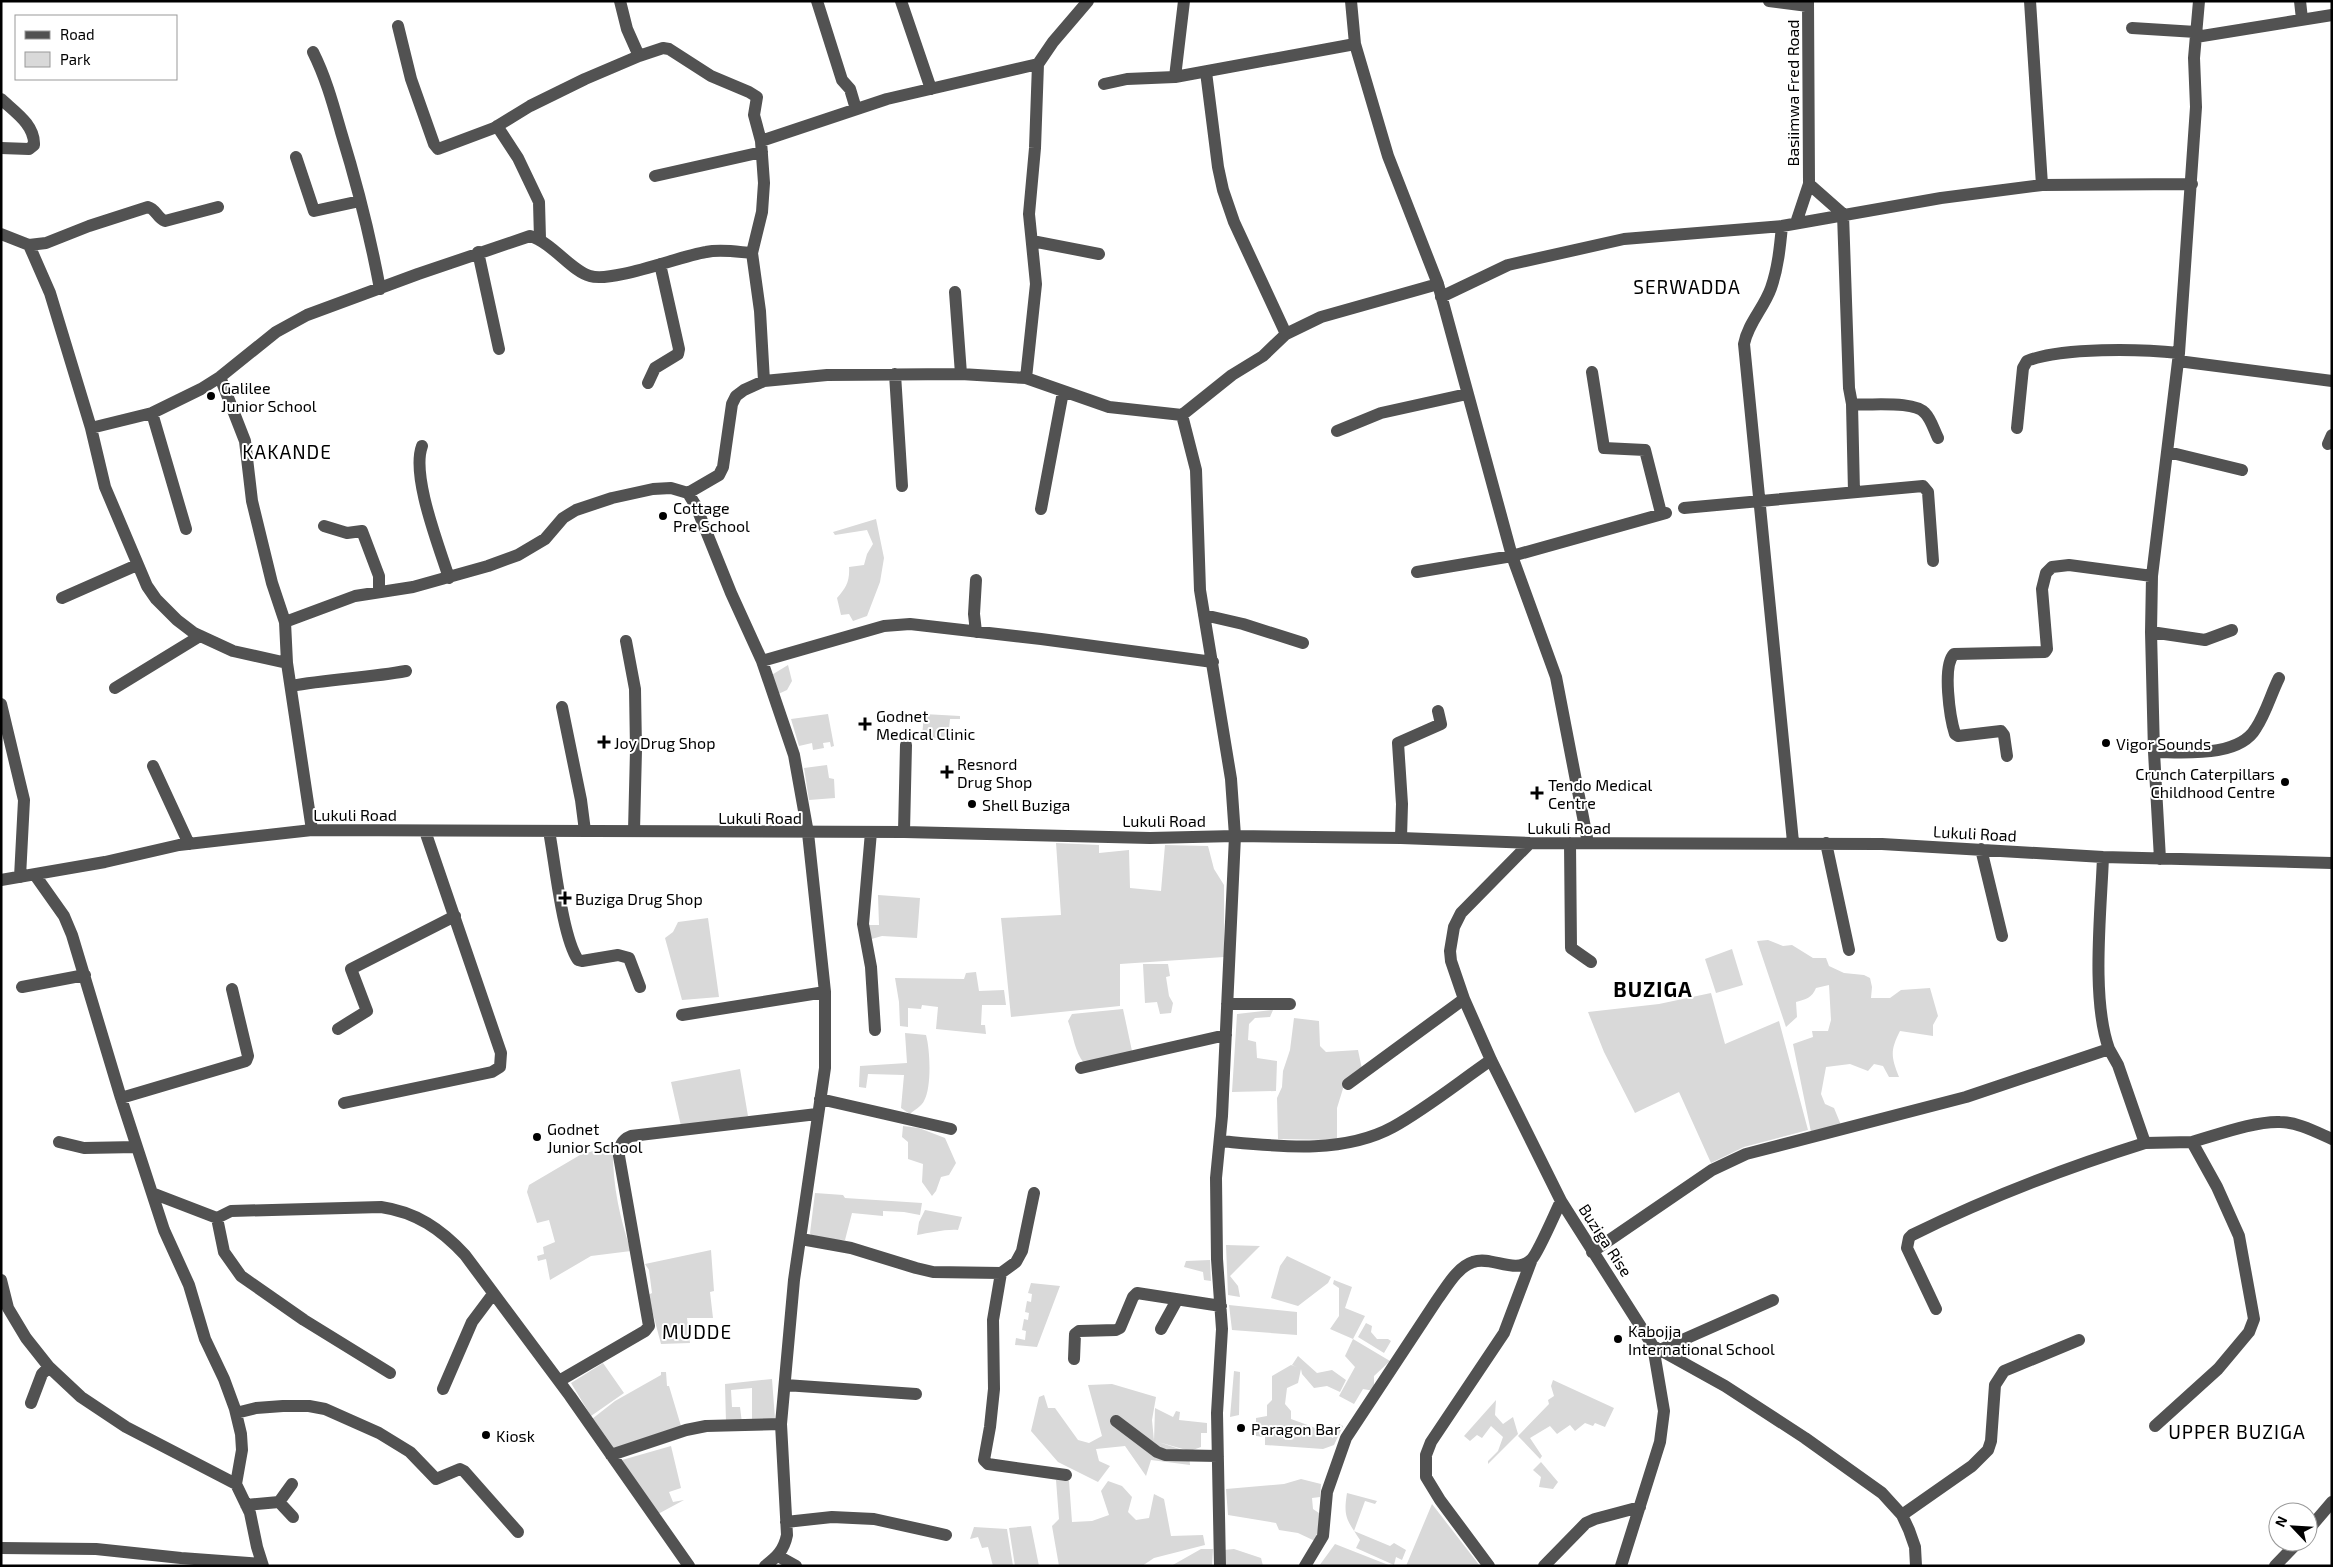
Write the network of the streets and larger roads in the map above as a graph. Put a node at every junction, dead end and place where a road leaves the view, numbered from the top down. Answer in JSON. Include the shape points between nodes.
{"nodes":[{"id":1,"x":620,"y":1,"type":"edge"},
{"id":2,"x":817,"y":1,"type":"edge"},
{"id":3,"x":901,"y":1,"type":"edge"},
{"id":4,"x":1088,"y":1,"type":"edge"},
{"id":5,"x":1184,"y":1,"type":"edge"},
{"id":6,"x":1351,"y":1,"type":"edge"},
{"id":7,"x":1769,"y":1,"type":"edge"},
{"id":8,"x":2030,"y":1,"type":"edge"},
{"id":9,"x":2199,"y":1,"type":"edge"},
{"id":10,"x":2300,"y":1,"type":"edge"},
{"id":11,"x":1808,"y":4,"type":"edge"},
{"id":12,"x":2332,"y":15,"type":"edge"},
{"id":13,"x":2302,"y":19,"type":"junction"},
{"id":14,"x":398,"y":26,"type":"dead end"},
{"id":15,"x":2132,"y":28,"type":"dead end"},
{"id":16,"x":2196,"y":35,"type":"junction"},
{"id":17,"x":1355,"y":44,"type":"junction"},
{"id":18,"x":313,"y":52,"type":"dead end"},
{"id":19,"x":639,"y":56,"type":"junction"},
{"id":20,"x":1038,"y":64,"type":"junction"},
{"id":21,"x":1206,"y":72,"type":"junction"},
{"id":22,"x":1175,"y":77,"type":"junction"},
{"id":23,"x":1104,"y":84,"type":"dead end"},
{"id":24,"x":931,"y":89,"type":"junction"},
{"id":25,"x":1,"y":99,"type":"edge"},
{"id":26,"x":856,"y":109,"type":"junction"},
{"id":27,"x":497,"y":126,"type":"junction"},
{"id":28,"x":762,"y":146,"type":"junction"},
{"id":29,"x":1,"y":148,"type":"edge"},
{"id":30,"x":296,"y":157,"type":"dead end"},
{"id":31,"x":655,"y":176,"type":"dead end"},
{"id":32,"x":1809,"y":184,"type":"junction"},
{"id":33,"x":2192,"y":184,"type":"junction"},
{"id":34,"x":2042,"y":185,"type":"junction"},
{"id":35,"x":360,"y":201,"type":"junction"},
{"id":36,"x":218,"y":207,"type":"dead end"},
{"id":37,"x":1842,"y":214,"type":"junction"},
{"id":38,"x":1796,"y":223,"type":"junction"},
{"id":39,"x":1782,"y":226,"type":"junction"},
{"id":40,"x":1,"y":234,"type":"edge"},
{"id":41,"x":540,"y":239,"type":"junction"},
{"id":42,"x":1032,"y":241,"type":"junction"},
{"id":43,"x":29,"y":245,"type":"junction"},
{"id":44,"x":478,"y":252,"type":"junction"},
{"id":45,"x":752,"y":253,"type":"junction"},
{"id":46,"x":1099,"y":254,"type":"dead end"},
{"id":47,"x":660,"y":264,"type":"junction"},
{"id":48,"x":380,"y":289,"type":"junction"},
{"id":49,"x":1439,"y":290,"type":"junction"},
{"id":50,"x":955,"y":292,"type":"dead end"},
{"id":51,"x":1286,"y":334,"type":"junction"},
{"id":52,"x":499,"y":349,"type":"dead end"},
{"id":53,"x":2179,"y":357,"type":"junction"},
{"id":54,"x":1592,"y":372,"type":"dead end"},
{"id":55,"x":895,"y":374,"type":"junction"},
{"id":56,"x":961,"y":374,"type":"junction"},
{"id":57,"x":220,"y":377,"type":"junction"},
{"id":58,"x":1026,"y":378,"type":"junction"},
{"id":59,"x":764,"y":381,"type":"junction"},
{"id":60,"x":2332,"y":381,"type":"edge"},
{"id":61,"x":648,"y":383,"type":"dead end"},
{"id":62,"x":1063,"y":392,"type":"junction"},
{"id":63,"x":1467,"y":394,"type":"junction"},
{"id":64,"x":1852,"y":404,"type":"junction"},
{"id":65,"x":152,"y":413,"type":"junction"},
{"id":66,"x":1182,"y":415,"type":"junction"},
{"id":67,"x":91,"y":428,"type":"junction"},
{"id":68,"x":2017,"y":428,"type":"dead end"},
{"id":69,"x":1337,"y":431,"type":"dead end"},
{"id":70,"x":1938,"y":438,"type":"dead end"},
{"id":71,"x":422,"y":446,"type":"dead end"},
{"id":72,"x":2168,"y":452,"type":"junction"},
{"id":73,"x":2242,"y":470,"type":"dead end"},
{"id":74,"x":902,"y":486,"type":"dead end"},
{"id":75,"x":1854,"y":492,"type":"junction"},
{"id":76,"x":688,"y":493,"type":"junction"},
{"id":77,"x":1760,"y":501,"type":"junction"},
{"id":78,"x":1684,"y":508,"type":"dead end"},
{"id":79,"x":1041,"y":509,"type":"dead end"},
{"id":80,"x":324,"y":526,"type":"dead end"},
{"id":81,"x":186,"y":529,"type":"dead end"},
{"id":82,"x":1512,"y":556,"type":"junction"},
{"id":83,"x":1933,"y":561,"type":"dead end"},
{"id":84,"x":137,"y":565,"type":"junction"},
{"id":85,"x":1417,"y":572,"type":"dead end"},
{"id":86,"x":2152,"y":576,"type":"junction"},
{"id":87,"x":449,"y":578,"type":"junction"},
{"id":88,"x":976,"y":580,"type":"dead end"},
{"id":89,"x":379,"y":592,"type":"junction"},
{"id":90,"x":62,"y":598,"type":"dead end"},
{"id":91,"x":1204,"y":615,"type":"junction"},
{"id":92,"x":285,"y":622,"type":"junction"},
{"id":93,"x":2232,"y":630,"type":"dead end"},
{"id":94,"x":976,"y":632,"type":"junction"},
{"id":95,"x":2151,"y":632,"type":"junction"},
{"id":96,"x":200,"y":636,"type":"junction"},
{"id":97,"x":626,"y":641,"type":"dead end"},
{"id":98,"x":1303,"y":643,"type":"dead end"},
{"id":99,"x":762,"y":661,"type":"junction"},
{"id":100,"x":1212,"y":662,"type":"junction"},
{"id":101,"x":287,"y":663,"type":"junction"},
{"id":102,"x":406,"y":670,"type":"dead end"},
{"id":103,"x":2279,"y":678,"type":"dead end"},
{"id":104,"x":291,"y":686,"type":"junction"},
{"id":105,"x":114,"y":688,"type":"dead end"},
{"id":106,"x":1,"y":704,"type":"edge"},
{"id":107,"x":562,"y":707,"type":"dead end"},
{"id":108,"x":1438,"y":711,"type":"dead end"},
{"id":109,"x":906,"y":745,"type":"dead end"},
{"id":110,"x":2154,"y":752,"type":"junction"},
{"id":111,"x":2007,"y":756,"type":"dead end"},
{"id":112,"x":153,"y":766,"type":"dead end"},
{"id":113,"x":312,"y":830,"type":"junction"},
{"id":114,"x":549,"y":830,"type":"junction"},
{"id":115,"x":425,"y":831,"type":"junction"},
{"id":116,"x":585,"y":831,"type":"junction"},
{"id":117,"x":634,"y":831,"type":"junction"},
{"id":118,"x":871,"y":832,"type":"junction"},
{"id":119,"x":904,"y":832,"type":"junction"},
{"id":120,"x":808,"y":833,"type":"junction"},
{"id":121,"x":1235,"y":836,"type":"junction"},
{"id":122,"x":1401,"y":838,"type":"junction"},
{"id":123,"x":1793,"y":842,"type":"junction"},
{"id":124,"x":1530,"y":843,"type":"junction"},
{"id":125,"x":1570,"y":843,"type":"junction"},
{"id":126,"x":1588,"y":843,"type":"junction"},
{"id":127,"x":1826,"y":843,"type":"junction"},
{"id":128,"x":189,"y":844,"type":"junction"},
{"id":129,"x":1981,"y":849,"type":"junction"},
{"id":130,"x":2103,"y":857,"type":"junction"},
{"id":131,"x":2160,"y":859,"type":"junction"},
{"id":132,"x":2332,"y":863,"type":"edge"},
{"id":133,"x":35,"y":875,"type":"junction"},
{"id":134,"x":20,"y":877,"type":"junction"},
{"id":135,"x":1,"y":880,"type":"edge"},
{"id":136,"x":455,"y":916,"type":"junction"},
{"id":137,"x":2002,"y":936,"type":"dead end"},
{"id":138,"x":1849,"y":950,"type":"dead end"},
{"id":139,"x":1590,"y":962,"type":"dead end"},
{"id":140,"x":85,"y":975,"type":"junction"},
{"id":141,"x":22,"y":986,"type":"dead end"},
{"id":142,"x":640,"y":987,"type":"dead end"},
{"id":143,"x":232,"y":989,"type":"dead end"},
{"id":144,"x":825,"y":992,"type":"junction"},
{"id":145,"x":1464,"y":999,"type":"junction"},
{"id":146,"x":1228,"y":1004,"type":"junction"},
{"id":147,"x":1290,"y":1004,"type":"dead end"},
{"id":148,"x":682,"y":1015,"type":"dead end"},
{"id":149,"x":338,"y":1029,"type":"dead end"},
{"id":150,"x":875,"y":1030,"type":"dead end"},
{"id":151,"x":1226,"y":1035,"type":"junction"},
{"id":152,"x":2109,"y":1049,"type":"junction"},
{"id":153,"x":1491,"y":1060,"type":"junction"},
{"id":154,"x":1081,"y":1068,"type":"dead end"},
{"id":155,"x":1348,"y":1084,"type":"dead end"},
{"id":156,"x":121,"y":1098,"type":"junction"},
{"id":157,"x":820,"y":1099,"type":"junction"},
{"id":158,"x":344,"y":1103,"type":"dead end"},
{"id":159,"x":817,"y":1114,"type":"junction"},
{"id":160,"x":951,"y":1129,"type":"dead end"},
{"id":161,"x":2332,"y":1139,"type":"edge"},
{"id":162,"x":1220,"y":1141,"type":"junction"},
{"id":163,"x":58,"y":1142,"type":"dead end"},
{"id":164,"x":2192,"y":1142,"type":"junction"},
{"id":165,"x":2145,"y":1143,"type":"junction"},
{"id":166,"x":137,"y":1147,"type":"junction"},
{"id":167,"x":152,"y":1193,"type":"junction"},
{"id":168,"x":1034,"y":1193,"type":"dead end"},
{"id":169,"x":1561,"y":1201,"type":"junction"},
{"id":170,"x":217,"y":1218,"type":"junction"},
{"id":171,"x":801,"y":1239,"type":"junction"},
{"id":172,"x":1592,"y":1252,"type":"junction"},
{"id":173,"x":1532,"y":1259,"type":"junction"},
{"id":174,"x":1001,"y":1273,"type":"junction"},
{"id":175,"x":1,"y":1280,"type":"edge"},
{"id":176,"x":493,"y":1294,"type":"junction"},
{"id":177,"x":1178,"y":1300,"type":"junction"},
{"id":178,"x":1773,"y":1300,"type":"dead end"},
{"id":179,"x":1220,"y":1306,"type":"junction"},
{"id":180,"x":1936,"y":1309,"type":"dead end"},
{"id":181,"x":1161,"y":1329,"type":"dead end"},
{"id":182,"x":2079,"y":1340,"type":"dead end"},
{"id":183,"x":1658,"y":1348,"type":"junction"},
{"id":184,"x":1074,"y":1360,"type":"dead end"},
{"id":185,"x":50,"y":1367,"type":"junction"},
{"id":186,"x":390,"y":1373,"type":"dead end"},
{"id":187,"x":559,"y":1381,"type":"junction"},
{"id":188,"x":785,"y":1385,"type":"junction"},
{"id":189,"x":443,"y":1389,"type":"dead end"},
{"id":190,"x":916,"y":1394,"type":"dead end"},
{"id":191,"x":31,"y":1403,"type":"dead end"},
{"id":192,"x":236,"y":1414,"type":"junction"},
{"id":193,"x":1116,"y":1421,"type":"dead end"},
{"id":194,"x":781,"y":1424,"type":"junction"},
{"id":195,"x":2155,"y":1426,"type":"dead end"},
{"id":196,"x":611,"y":1455,"type":"junction"},
{"id":197,"x":1218,"y":1456,"type":"junction"},
{"id":198,"x":1066,"y":1475,"type":"dead end"},
{"id":199,"x":236,"y":1484,"type":"junction"},
{"id":200,"x":292,"y":1484,"type":"dead end"},
{"id":201,"x":279,"y":1502,"type":"junction"},
{"id":202,"x":2332,"y":1502,"type":"edge"},
{"id":203,"x":246,"y":1505,"type":"junction"},
{"id":204,"x":1640,"y":1507,"type":"junction"},
{"id":205,"x":1902,"y":1515,"type":"junction"},
{"id":206,"x":293,"y":1517,"type":"dead end"},
{"id":207,"x":2318,"y":1518,"type":"edge"},
{"id":208,"x":786,"y":1522,"type":"junction"},
{"id":209,"x":518,"y":1532,"type":"dead end"},
{"id":210,"x":946,"y":1535,"type":"dead end"},
{"id":211,"x":1,"y":1548,"type":"edge"},
{"id":212,"x":2288,"y":1552,"type":"edge"},
{"id":213,"x":778,"y":1556,"type":"junction"},
{"id":214,"x":263,"y":1565,"type":"edge"},
{"id":215,"x":689,"y":1566,"type":"edge"},
{"id":216,"x":765,"y":1566,"type":"edge"},
{"id":217,"x":796,"y":1566,"type":"edge"},
{"id":218,"x":1220,"y":1566,"type":"edge"},
{"id":219,"x":1305,"y":1566,"type":"edge"},
{"id":220,"x":1489,"y":1566,"type":"edge"},
{"id":221,"x":1544,"y":1566,"type":"edge"},
{"id":222,"x":1621,"y":1566,"type":"edge"},
{"id":223,"x":1916,"y":1566,"type":"edge"},
{"id":224,"x":2275,"y":1566,"type":"edge"}],
"edges":[{"from":1,"to":19,"type":"street","via":[[627,29]]},
{"from":2,"to":26,"type":"street","via":[[842,80],[850,89]]},
{"from":3,"to":24,"type":"street"},
{"from":4,"to":20,"type":"street"},
{"from":5,"to":22,"type":"street"},
{"from":6,"to":17,"type":"street"},
{"from":7,"to":11,"type":"street"},
{"from":8,"to":34,"type":"street"},
{"from":9,"to":16,"type":"street"},
{"from":10,"to":13,"type":"street"},
{"from":11,"to":32,"type":"street","name":"Basiimwa Fred Road"},
{"from":12,"to":13,"type":"street"},
{"from":13,"to":16,"type":"street"},
{"from":14,"to":27,"type":"street","via":[[411,80],[435,147],[441,149]]},
{"from":15,"to":16,"type":"street"},
{"from":16,"to":33,"type":"street"},
{"from":17,"to":21,"type":"street"},
{"from":17,"to":49,"type":"street","via":[[1388,156]]},
{"from":18,"to":35,"type":"street","via":[[325,77]]},
{"from":19,"to":27,"type":"street","via":[[530,106]]},
{"from":19,"to":28,"type":"street","via":[[669,49],[711,76],[754,94],[757,97],[754,115]]},
{"from":20,"to":24,"type":"street"},
{"from":20,"to":42,"type":"street","via":[[1029,214]]},
{"from":21,"to":22,"type":"street"},
{"from":21,"to":51,"type":"street","via":[[1223,190],[1234,222]]},
{"from":22,"to":23,"type":"street","via":[[1126,79]]},
{"from":24,"to":26,"type":"street"},
{"from":25,"to":29,"type":"street","via":[[32,129],[34,145],[29,149]]},
{"from":26,"to":28,"type":"street"},
{"from":27,"to":41,"type":"street","via":[[536,192]]},
{"from":28,"to":31,"type":"street"},
{"from":28,"to":45,"type":"street","via":[[762,212]]},
{"from":30,"to":35,"type":"street","via":[[314,211]]},
{"from":32,"to":37,"type":"street","name":"Basiimwa Fred Road"},
{"from":32,"to":38,"type":"street","name":"Basiimwa Fred Road"},
{"from":33,"to":34,"type":"street"},
{"from":33,"to":53,"type":"street"},
{"from":34,"to":37,"type":"street"},
{"from":35,"to":48,"type":"street"},
{"from":36,"to":43,"type":"street","via":[[165,221],[148,206],[46,243]]},
{"from":37,"to":38,"type":"street"},
{"from":37,"to":64,"type":"street"},
{"from":38,"to":39,"type":"street"},
{"from":39,"to":49,"type":"street","via":[[1624,239],[1508,265]]},
{"from":39,"to":77,"type":"street","via":[[1771,288],[1744,344]]},
{"from":40,"to":43,"type":"street"},
{"from":41,"to":44,"type":"street","via":[[530,236]]},
{"from":41,"to":47,"type":"street","via":[[590,277],[617,275]]},
{"from":42,"to":46,"type":"street"},
{"from":42,"to":58,"type":"street","via":[[1036,284]]},
{"from":43,"to":67,"type":"street","via":[[50,293]]},
{"from":44,"to":48,"type":"street"},
{"from":44,"to":52,"type":"street"},
{"from":45,"to":47,"type":"street","via":[[707,251]]},
{"from":45,"to":59,"type":"street","via":[[760,311]]},
{"from":47,"to":61,"type":"street","via":[[679,349],[678,354],[655,368]]},
{"from":48,"to":57,"type":"street","via":[[307,315],[276,332]]},
{"from":49,"to":51,"type":"street","via":[[1321,317]]},
{"from":49,"to":63,"type":"street"},
{"from":50,"to":56,"type":"street"},
{"from":51,"to":66,"type":"street","via":[[1262,356],[1232,375]]},
{"from":53,"to":60,"type":"street"},
{"from":53,"to":68,"type":"street","via":[[2093,351],[2047,355],[2027,361],[2022,368]]},
{"from":53,"to":72,"type":"street"},
{"from":54,"to":82,"type":"street","via":[[1604,448],[1645,450],[1664,513]]},
{"from":55,"to":56,"type":"street"},
{"from":55,"to":59,"type":"street","via":[[827,375]]},
{"from":55,"to":74,"type":"street"},
{"from":56,"to":58,"type":"street"},
{"from":57,"to":65,"type":"street"},
{"from":57,"to":92,"type":"street","via":[[245,441],[252,501]]},
{"from":58,"to":62,"type":"street"},
{"from":59,"to":76,"type":"street","via":[[744,390],[732,404],[723,467],[719,474]]},
{"from":62,"to":66,"type":"street","via":[[1109,406]]},
{"from":62,"to":79,"type":"street"},
{"from":63,"to":69,"type":"street","via":[[1381,413]]},
{"from":63,"to":82,"type":"street"},
{"from":64,"to":70,"type":"street","via":[[1899,404],[1921,410]]},
{"from":64,"to":75,"type":"street"},
{"from":65,"to":67,"type":"street"},
{"from":65,"to":81,"type":"street"},
{"from":66,"to":91,"type":"street","via":[[1196,470],[1200,590]]},
{"from":67,"to":84,"type":"street","via":[[105,487]]},
{"from":71,"to":87,"type":"street","via":[[418,456],[422,486]]},
{"from":72,"to":73,"type":"street"},
{"from":72,"to":86,"type":"street"},
{"from":75,"to":77,"type":"street"},
{"from":75,"to":83,"type":"street","via":[[1923,486],[1927,489]]},
{"from":76,"to":87,"type":"street","via":[[671,488],[653,488],[594,504],[564,518],[545,539],[518,555]]},
{"from":76,"to":99,"type":"street"},
{"from":77,"to":78,"type":"street"},
{"from":77,"to":123,"type":"street"},
{"from":80,"to":89,"type":"street","via":[[347,533],[362,531],[379,576]]},
{"from":82,"to":85,"type":"street"},
{"from":82,"to":126,"type":"street","via":[[1556,677]]},
{"from":84,"to":90,"type":"street"},
{"from":84,"to":96,"type":"street","via":[[156,599],[177,620]]},
{"from":86,"to":95,"type":"street"},
{"from":86,"to":111,"type":"street","via":[[2069,565],[2052,567],[2046,573],[2042,589],[2045,652],[1954,654],[1950,657],[1947,673],[1955,734],[2001,731]]},
{"from":87,"to":89,"type":"street"},
{"from":88,"to":94,"type":"street"},
{"from":89,"to":92,"type":"street","via":[[355,596]]},
{"from":91,"to":98,"type":"street"},
{"from":91,"to":100,"type":"street"},
{"from":92,"to":101,"type":"street"},
{"from":93,"to":95,"type":"street","via":[[2205,640]]},
{"from":94,"to":99,"type":"street","via":[[910,624],[884,626]]},
{"from":94,"to":100,"type":"street"},
{"from":95,"to":110,"type":"street"},
{"from":96,"to":101,"type":"street","via":[[233,651]]},
{"from":96,"to":105,"type":"street"},
{"from":97,"to":117,"type":"street","via":[[634,689]]},
{"from":99,"to":120,"type":"street","via":[[794,754]]},
{"from":100,"to":121,"type":"street","via":[[1230,779]]},
{"from":101,"to":104,"type":"street"},
{"from":102,"to":104,"type":"street"},
{"from":103,"to":110,"type":"street","via":[[2256,730],[2241,742],[2217,751]]},
{"from":104,"to":113,"type":"street"},
{"from":106,"to":134,"type":"street","via":[[24,800]]},
{"from":107,"to":116,"type":"street"},
{"from":108,"to":122,"type":"street","via":[[1441,724],[1398,743]]},
{"from":109,"to":119,"type":"street"},
{"from":110,"to":131,"type":"street"},
{"from":112,"to":128,"type":"street"},
{"from":113,"to":115,"type":"street","name":"Lukuli Road"},
{"from":113,"to":128,"type":"street","name":"Lukuli Road"},
{"from":114,"to":115,"type":"street","name":"Lukuli Road"},
{"from":114,"to":116,"type":"street","name":"Lukuli Road"},
{"from":114,"to":142,"type":"street","via":[[573,953],[582,961],[618,955],[629,958]]},
{"from":115,"to":136,"type":"street"},
{"from":116,"to":117,"type":"street","name":"Lukuli Road"},
{"from":117,"to":120,"type":"street","name":"Lukuli Road"},
{"from":118,"to":119,"type":"street","name":"Lukuli Road"},
{"from":118,"to":120,"type":"street","name":"Lukuli Road"},
{"from":118,"to":150,"type":"street","via":[[863,924],[871,967]]},
{"from":119,"to":121,"type":"street","name":"Lukuli Road","via":[[1150,838]]},
{"from":120,"to":144,"type":"street"},
{"from":121,"to":122,"type":"street","name":"Lukuli Road"},
{"from":121,"to":146,"type":"street"},
{"from":122,"to":124,"type":"street","name":"Lukuli Road"},
{"from":123,"to":126,"type":"street","name":"Lukuli Road"},
{"from":123,"to":127,"type":"street","name":"Lukuli Road"},
{"from":124,"to":125,"type":"street","name":"Lukuli Road"},
{"from":124,"to":145,"type":"street","name":"Buziga Rise","via":[[1461,913],[1454,927],[1451,961]]},
{"from":125,"to":126,"type":"street","name":"Lukuli Road"},
{"from":125,"to":139,"type":"street","via":[[1571,948]]},
{"from":127,"to":129,"type":"street","name":"Lukuli Road"},
{"from":127,"to":138,"type":"street"},
{"from":128,"to":133,"type":"street","name":"Lukuli Road"},
{"from":129,"to":130,"type":"street","name":"Lukuli Road"},
{"from":129,"to":137,"type":"street"},
{"from":130,"to":131,"type":"street","name":"Lukuli Road"},
{"from":130,"to":152,"type":"street","via":[[2100,1006]]},
{"from":131,"to":132,"type":"street","name":"Lukuli Road"},
{"from":133,"to":134,"type":"street","name":"Lukuli Road"},
{"from":133,"to":140,"type":"street","via":[[64,916]]},
{"from":134,"to":135,"type":"street","name":"Lukuli Road"},
{"from":136,"to":149,"type":"street","via":[[351,969],[367,1011]]},
{"from":136,"to":158,"type":"street","via":[[502,1053],[500,1067],[492,1072]]},
{"from":140,"to":141,"type":"street"},
{"from":140,"to":156,"type":"street"},
{"from":143,"to":156,"type":"street","via":[[248,1056],[246,1061]]},
{"from":144,"to":148,"type":"street"},
{"from":144,"to":157,"type":"street","via":[[825,1068]]},
{"from":145,"to":153,"type":"street","name":"Buziga Rise"},
{"from":145,"to":155,"type":"street"},
{"from":146,"to":147,"type":"street"},
{"from":146,"to":151,"type":"street"},
{"from":151,"to":154,"type":"street"},
{"from":151,"to":162,"type":"street"},
{"from":152,"to":165,"type":"street","via":[[2118,1065]]},
{"from":152,"to":172,"type":"street","via":[[1966,1097],[1740,1156],[1712,1170]]},
{"from":153,"to":162,"type":"street","via":[[1392,1127],[1356,1140],[1315,1146]]},
{"from":153,"to":169,"type":"street","name":"Buziga Rise"},
{"from":156,"to":166,"type":"street"},
{"from":157,"to":159,"type":"street"},
{"from":157,"to":160,"type":"street"},
{"from":159,"to":171,"type":"street"},
{"from":159,"to":187,"type":"street","via":[[624,1139],[619,1156],[649,1326]]},
{"from":161,"to":164,"type":"street","via":[[2279,1122],[2241,1128]]},
{"from":162,"to":179,"type":"street","via":[[1216,1187]]},
{"from":163,"to":166,"type":"street","via":[[84,1148]]},
{"from":164,"to":165,"type":"street"},
{"from":164,"to":195,"type":"street","via":[[2239,1236],[2254,1319],[2249,1332],[2218,1369]]},
{"from":165,"to":180,"type":"street","via":[[2069,1168],[1965,1209],[1912,1235],[1907,1248]]},
{"from":166,"to":167,"type":"street"},
{"from":167,"to":170,"type":"street"},
{"from":167,"to":192,"type":"street"},
{"from":168,"to":174,"type":"street","via":[[1022,1251],[1016,1262]]},
{"from":169,"to":172,"type":"street","name":"Buziga Rise"},
{"from":169,"to":173,"type":"street"},
{"from":170,"to":176,"type":"street","via":[[232,1211],[381,1207],[403,1210],[449,1238]]},
{"from":170,"to":186,"type":"street","via":[[224,1252],[241,1276],[304,1320]]},
{"from":171,"to":174,"type":"street","via":[[851,1248],[933,1272]]},
{"from":171,"to":188,"type":"street"},
{"from":172,"to":183,"type":"street","name":"Buziga Rise"},
{"from":173,"to":219,"type":"street","via":[[1520,1266],[1484,1260],[1472,1262],[1453,1278],[1436,1300],[1346,1438],[1328,1492],[1323,1536]]},
{"from":173,"to":220,"type":"street","via":[[1504,1333],[1431,1442],[1426,1455],[1426,1477]]},
{"from":174,"to":198,"type":"street","via":[[993,1320],[994,1389],[984,1460],[988,1464]]},
{"from":175,"to":185,"type":"street","via":[[8,1308],[26,1338]]},
{"from":176,"to":187,"type":"street"},
{"from":176,"to":189,"type":"street","via":[[472,1322]]},
{"from":177,"to":179,"type":"street"},
{"from":177,"to":181,"type":"street"},
{"from":177,"to":184,"type":"street","via":[[1137,1293],[1132,1297],[1120,1328],[1075,1334]]},
{"from":178,"to":183,"type":"street"},
{"from":179,"to":197,"type":"street"},
{"from":182,"to":205,"type":"street","via":[[2004,1371],[1994,1385],[1988,1450],[1972,1466]]},
{"from":183,"to":204,"type":"street","via":[[1664,1411],[1660,1442]]},
{"from":183,"to":205,"type":"street","name":"Buziga Rise","via":[[1725,1386],[1805,1438],[1882,1493]]},
{"from":185,"to":191,"type":"street","via":[[42,1374]]},
{"from":185,"to":199,"type":"street","via":[[80,1397],[126,1427]]},
{"from":187,"to":196,"type":"street"},
{"from":188,"to":190,"type":"street"},
{"from":188,"to":194,"type":"street"},
{"from":192,"to":199,"type":"street","via":[[242,1450]]},
{"from":192,"to":209,"type":"street","via":[[256,1408],[309,1406],[342,1415],[410,1452],[436,1480],[460,1468]]},
{"from":193,"to":197,"type":"street","via":[[1165,1455]]},
{"from":194,"to":196,"type":"street","via":[[706,1426]]},
{"from":194,"to":208,"type":"street"},
{"from":196,"to":215,"type":"street"},
{"from":197,"to":218,"type":"street"},
{"from":199,"to":203,"type":"street"},
{"from":200,"to":201,"type":"street"},
{"from":201,"to":203,"type":"street"},
{"from":201,"to":206,"type":"street"},
{"from":202,"to":207,"type":"street"},
{"from":203,"to":214,"type":"street"},
{"from":204,"to":221,"type":"street","via":[[1586,1523]]},
{"from":204,"to":222,"type":"street"},
{"from":205,"to":223,"type":"street","name":"Buziga Rise","via":[[1915,1547]]},
{"from":208,"to":210,"type":"street","via":[[832,1517],[874,1519]]},
{"from":208,"to":213,"type":"street","via":[[785,1545]]},
{"from":211,"to":214,"type":"street","via":[[96,1549]]},
{"from":212,"to":224,"type":"street"},
{"from":213,"to":216,"type":"street"},
{"from":213,"to":217,"type":"street"}]}
